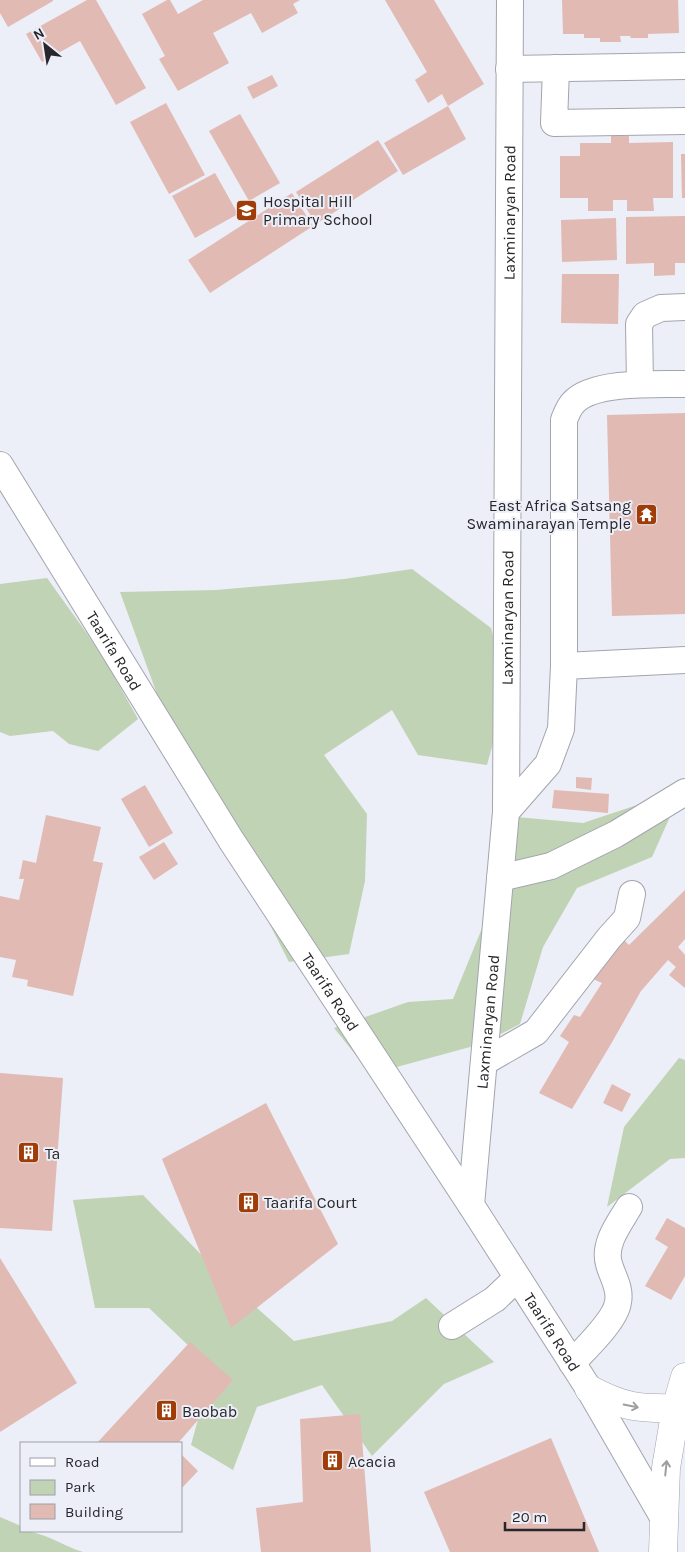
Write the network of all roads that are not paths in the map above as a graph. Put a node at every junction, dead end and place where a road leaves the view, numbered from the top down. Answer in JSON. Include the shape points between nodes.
{"nodes":[{"id":1,"x":510,"y":0,"type":"edge"},
{"id":2,"x":685,"y":66,"type":"edge"},
{"id":3,"x":509,"y":68,"type":"junction"},
{"id":4,"x":556,"y":68,"type":"junction"},
{"id":5,"x":685,"y":121,"type":"edge"},
{"id":6,"x":685,"y":307,"type":"edge"},
{"id":7,"x":640,"y":384,"type":"junction"},
{"id":8,"x":685,"y":384,"type":"edge"},
{"id":9,"x":0,"y":465,"type":"edge"},
{"id":10,"x":685,"y":660,"type":"edge"},
{"id":11,"x":564,"y":666,"type":"junction"},
{"id":12,"x":685,"y":792,"type":"edge"},
{"id":13,"x":506,"y":812,"type":"junction"},
{"id":14,"x":500,"y":878,"type":"junction"},
{"id":15,"x":632,"y":894,"type":"dead end"},
{"id":16,"x":484,"y":1062,"type":"junction"},
{"id":17,"x":471,"y":1205,"type":"junction"},
{"id":18,"x":629,"y":1207,"type":"dead end"},
{"id":19,"x":517,"y":1278,"type":"junction"},
{"id":20,"x":452,"y":1326,"type":"dead end"},
{"id":21,"x":572,"y":1363,"type":"junction"},
{"id":22,"x":685,"y":1377,"type":"edge"},
{"id":23,"x":588,"y":1389,"type":"junction"},
{"id":24,"x":676,"y":1408,"type":"junction"},
{"id":25,"x":663,"y":1517,"type":"junction"},
{"id":26,"x":663,"y":1552,"type":"edge"}],
"edges":[{"from":1,"to":3,"type":"street","name":"Laxminaryan Road"},
{"from":2,"to":4,"type":"street"},
{"from":3,"to":4,"type":"street"},
{"from":3,"to":13,"type":"street","name":"Laxminaryan Road"},
{"from":4,"to":5,"type":"street","via":[[554,123]]},
{"from":6,"to":7,"type":"street","via":[[661,308],[645,315],[638,324]]},
{"from":7,"to":8,"type":"street"},
{"from":7,"to":11,"type":"street","via":[[589,393],[573,403],[564,420]]},
{"from":9,"to":17,"type":"street","name":"Taarifa Road","via":[[231,840]]},
{"from":10,"to":11,"type":"street"},
{"from":11,"to":13,"type":"street","via":[[561,729],[548,764]]},
{"from":12,"to":14,"type":"street","via":[[616,834],[551,866]]},
{"from":13,"to":14,"type":"street","name":"Laxminaryan Road"},
{"from":14,"to":16,"type":"street","name":"Laxminaryan Road"},
{"from":15,"to":16,"type":"street","via":[[627,918],[536,1032]]},
{"from":16,"to":17,"type":"street","name":"Laxminaryan Road"},
{"from":17,"to":19,"type":"street","name":"Taarifa Road"},
{"from":18,"to":21,"type":"street","via":[[608,1249],[608,1264],[616,1281],[619,1301],[612,1318]]},
{"from":19,"to":20,"type":"street","via":[[494,1299]]},
{"from":19,"to":21,"type":"street","name":"Taarifa Road"},
{"from":21,"to":23,"type":"street","name":"Taarifa Road"},
{"from":22,"to":24,"type":"main road"},
{"from":23,"to":24,"type":"main road","one_way":true,"via":[[637,1408]]},
{"from":23,"to":25,"type":"street","name":"Taarifa Road"},
{"from":25,"to":24,"type":"main road","one_way":true,"via":[[666,1468]]},
{"from":25,"to":26,"type":"main road"}]}
